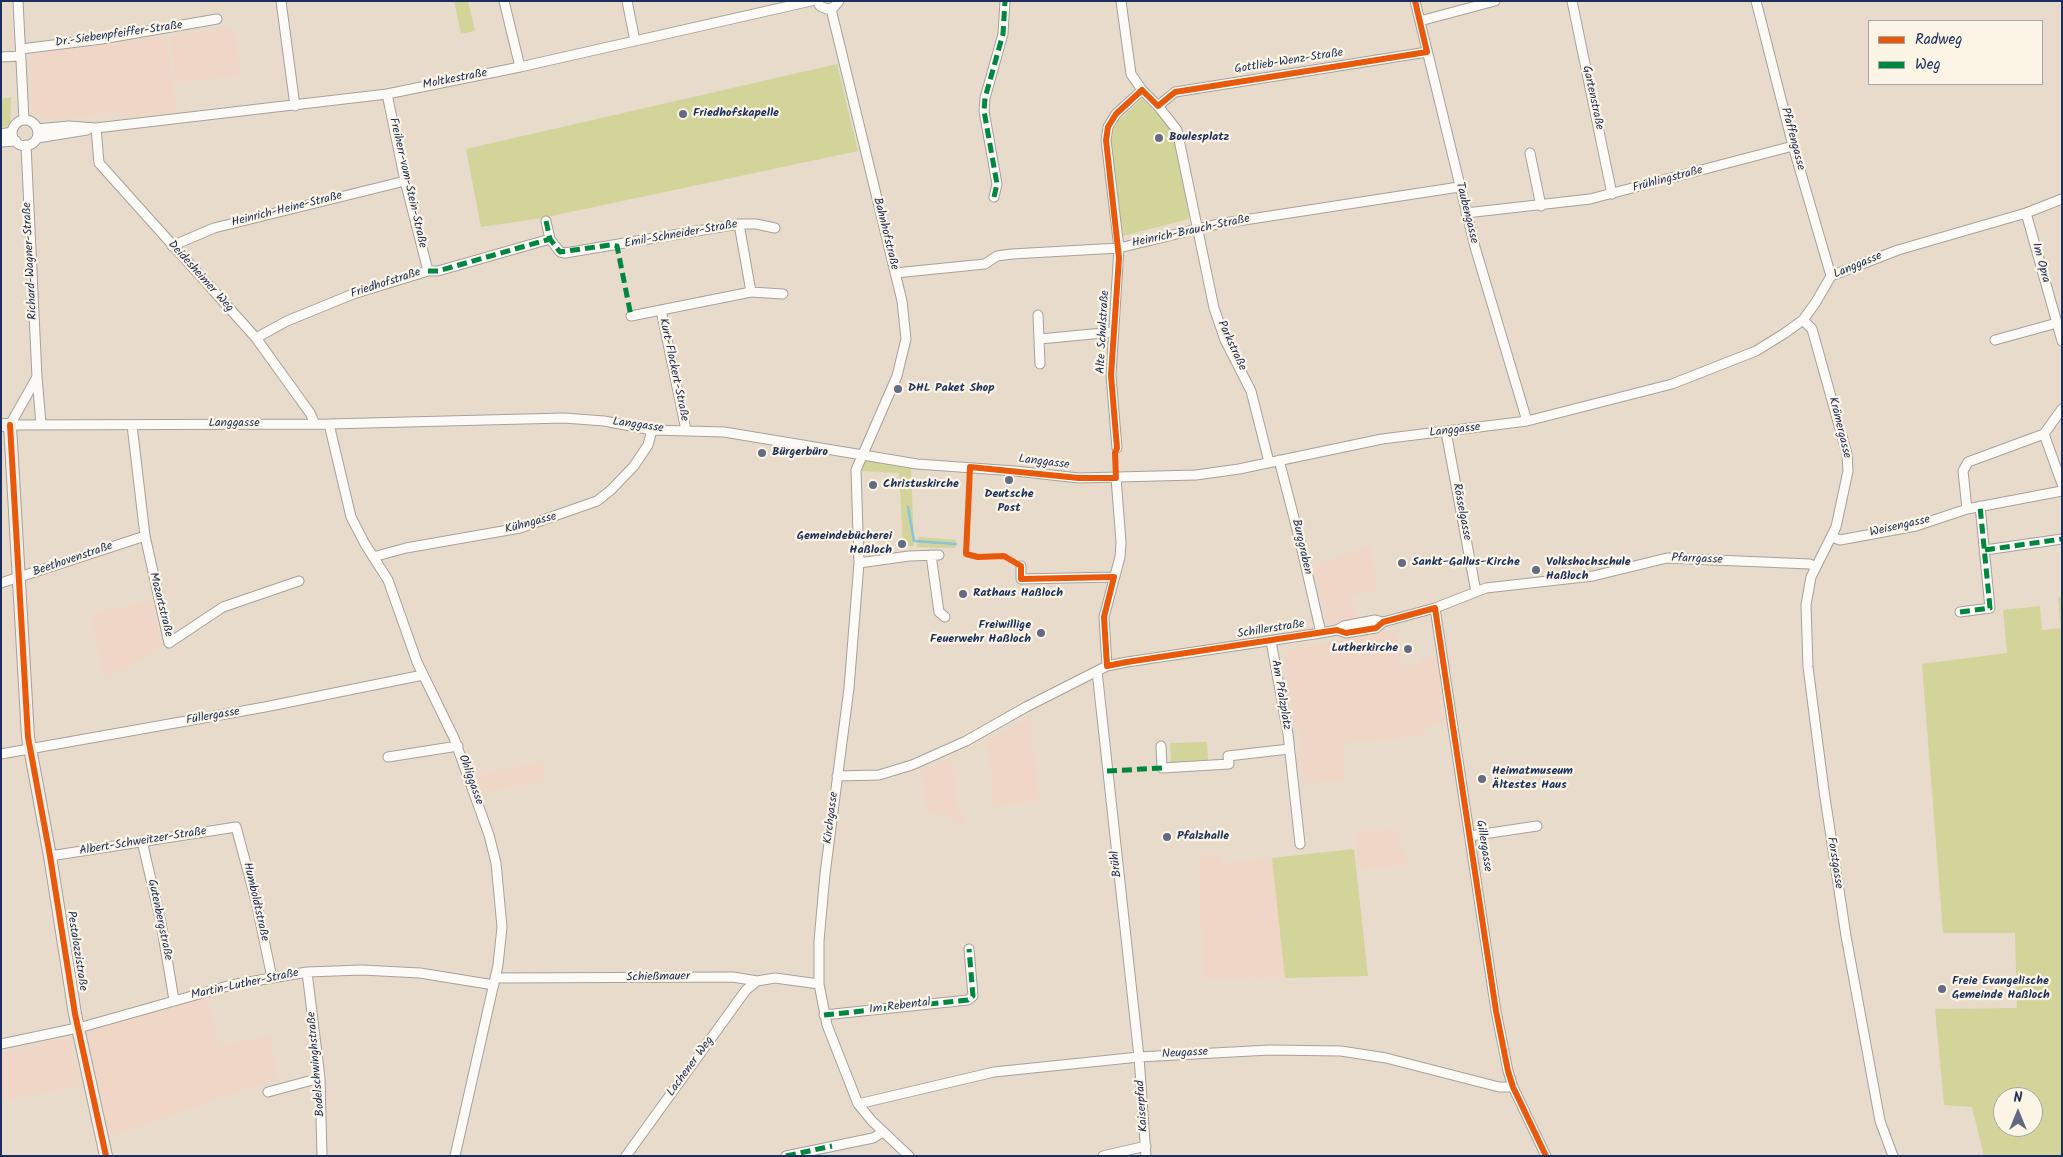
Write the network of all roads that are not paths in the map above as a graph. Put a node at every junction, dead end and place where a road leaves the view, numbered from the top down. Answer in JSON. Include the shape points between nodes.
{"nodes":[{"id":1,"x":18,"y":1,"type":"edge"},
{"id":2,"x":281,"y":1,"type":"edge"},
{"id":3,"x":504,"y":1,"type":"edge"},
{"id":4,"x":627,"y":1,"type":"edge"},
{"id":5,"x":811,"y":1,"type":"edge"},
{"id":6,"x":817,"y":1,"type":"edge"},
{"id":7,"x":839,"y":1,"type":"edge"},
{"id":8,"x":1005,"y":1,"type":"edge"},
{"id":9,"x":1121,"y":1,"type":"edge"},
{"id":10,"x":1416,"y":1,"type":"edge"},
{"id":11,"x":1495,"y":1,"type":"edge"},
{"id":12,"x":1572,"y":1,"type":"edge"},
{"id":13,"x":1756,"y":1,"type":"edge"},
{"id":14,"x":831,"y":9,"type":"junction"},
{"id":15,"x":217,"y":19,"type":"dead end"},
{"id":16,"x":1420,"y":21,"type":"junction"},
{"id":17,"x":634,"y":41,"type":"junction"},
{"id":18,"x":21,"y":52,"type":"junction"},
{"id":19,"x":1427,"y":52,"type":"junction"},
{"id":20,"x":1,"y":57,"type":"edge"},
{"id":21,"x":520,"y":67,"type":"junction"},
{"id":22,"x":1142,"y":90,"type":"junction"},
{"id":23,"x":387,"y":94,"type":"junction"},
{"id":24,"x":295,"y":106,"type":"junction"},
{"id":25,"x":1158,"y":106,"type":"junction"},
{"id":26,"x":24,"y":120,"type":"junction"},
{"id":27,"x":94,"y":128,"type":"junction"},
{"id":28,"x":1,"y":134,"type":"edge"},
{"id":29,"x":37,"y":134,"type":"junction"},
{"id":30,"x":14,"y":137,"type":"junction"},
{"id":31,"x":1,"y":142,"type":"edge"},
{"id":32,"x":26,"y":145,"type":"junction"},
{"id":33,"x":1793,"y":146,"type":"junction"},
{"id":34,"x":1530,"y":152,"type":"dead end"},
{"id":35,"x":405,"y":181,"type":"junction"},
{"id":36,"x":1459,"y":187,"type":"junction"},
{"id":37,"x":1612,"y":194,"type":"junction"},
{"id":38,"x":994,"y":197,"type":"dead end"},
{"id":39,"x":2062,"y":199,"type":"edge"},
{"id":40,"x":1541,"y":206,"type":"junction"},
{"id":41,"x":1466,"y":214,"type":"junction"},
{"id":42,"x":2026,"y":214,"type":"junction"},
{"id":43,"x":546,"y":221,"type":"dead end"},
{"id":44,"x":739,"y":224,"type":"junction"},
{"id":45,"x":775,"y":228,"type":"dead end"},
{"id":46,"x":1197,"y":228,"type":"junction"},
{"id":47,"x":550,"y":238,"type":"junction"},
{"id":48,"x":172,"y":246,"type":"junction"},
{"id":49,"x":1119,"y":248,"type":"junction"},
{"id":50,"x":428,"y":271,"type":"junction"},
{"id":51,"x":895,"y":273,"type":"junction"},
{"id":52,"x":1830,"y":276,"type":"junction"},
{"id":53,"x":751,"y":292,"type":"junction"},
{"id":54,"x":784,"y":294,"type":"dead end"},
{"id":55,"x":661,"y":310,"type":"junction"},
{"id":56,"x":1038,"y":315,"type":"dead end"},
{"id":57,"x":631,"y":316,"type":"dead end"},
{"id":58,"x":1802,"y":320,"type":"junction"},
{"id":59,"x":2057,"y":323,"type":"junction"},
{"id":60,"x":1113,"y":332,"type":"junction"},
{"id":61,"x":256,"y":338,"type":"junction"},
{"id":62,"x":1040,"y":339,"type":"junction"},
{"id":63,"x":1995,"y":340,"type":"dead end"},
{"id":64,"x":2062,"y":341,"type":"edge"},
{"id":65,"x":1040,"y":364,"type":"dead end"},
{"id":66,"x":37,"y":377,"type":"junction"},
{"id":67,"x":2062,"y":409,"type":"edge"},
{"id":68,"x":1527,"y":421,"type":"junction"},
{"id":69,"x":41,"y":424,"type":"junction"},
{"id":70,"x":132,"y":424,"type":"junction"},
{"id":71,"x":315,"y":424,"type":"junction"},
{"id":72,"x":329,"y":424,"type":"junction"},
{"id":73,"x":6,"y":425,"type":"edge"},
{"id":74,"x":652,"y":430,"type":"junction"},
{"id":75,"x":686,"y":430,"type":"junction"},
{"id":76,"x":1446,"y":432,"type":"junction"},
{"id":77,"x":2044,"y":434,"type":"junction"},
{"id":78,"x":1117,"y":448,"type":"dead end"},
{"id":79,"x":861,"y":455,"type":"junction"},
{"id":80,"x":1279,"y":460,"type":"junction"},
{"id":81,"x":1269,"y":462,"type":"junction"},
{"id":82,"x":1116,"y":478,"type":"junction"},
{"id":83,"x":2062,"y":484,"type":"edge"},
{"id":84,"x":2062,"y":491,"type":"edge"},
{"id":85,"x":1980,"y":506,"type":"junction"},
{"id":86,"x":1967,"y":509,"type":"junction"},
{"id":87,"x":145,"y":536,"type":"junction"},
{"id":88,"x":1832,"y":537,"type":"junction"},
{"id":89,"x":2062,"y":539,"type":"edge"},
{"id":90,"x":1985,"y":550,"type":"junction"},
{"id":91,"x":373,"y":557,"type":"junction"},
{"id":92,"x":858,"y":563,"type":"junction"},
{"id":93,"x":1020,"y":566,"type":"dead end"},
{"id":94,"x":1815,"y":567,"type":"junction"},
{"id":95,"x":1114,"y":577,"type":"junction"},
{"id":96,"x":18,"y":579,"type":"junction"},
{"id":97,"x":299,"y":581,"type":"dead end"},
{"id":98,"x":1,"y":583,"type":"edge"},
{"id":99,"x":1476,"y":592,"type":"junction"},
{"id":100,"x":1435,"y":608,"type":"junction"},
{"id":101,"x":1960,"y":612,"type":"dead end"},
{"id":102,"x":945,"y":617,"type":"dead end"},
{"id":103,"x":1321,"y":633,"type":"junction"},
{"id":104,"x":1271,"y":642,"type":"junction"},
{"id":105,"x":1107,"y":666,"type":"junction"},
{"id":106,"x":1097,"y":671,"type":"junction"},
{"id":107,"x":423,"y":675,"type":"junction"},
{"id":108,"x":458,"y":746,"type":"junction"},
{"id":109,"x":1161,"y":746,"type":"dead end"},
{"id":110,"x":30,"y":749,"type":"junction"},
{"id":111,"x":1289,"y":749,"type":"junction"},
{"id":112,"x":1,"y":754,"type":"edge"},
{"id":113,"x":388,"y":757,"type":"dead end"},
{"id":114,"x":837,"y":776,"type":"junction"},
{"id":115,"x":1537,"y":826,"type":"dead end"},
{"id":116,"x":236,"y":827,"type":"joint"},
{"id":117,"x":1470,"y":836,"type":"junction"},
{"id":118,"x":142,"y":841,"type":"junction"},
{"id":119,"x":1300,"y":844,"type":"dead end"},
{"id":120,"x":50,"y":856,"type":"junction"},
{"id":121,"x":969,"y":949,"type":"dead end"},
{"id":122,"x":307,"y":972,"type":"junction"},
{"id":123,"x":272,"y":978,"type":"junction"},
{"id":124,"x":757,"y":981,"type":"junction"},
{"id":125,"x":495,"y":982,"type":"junction"},
{"id":126,"x":819,"y":984,"type":"junction"},
{"id":127,"x":174,"y":1000,"type":"junction"},
{"id":128,"x":824,"y":1015,"type":"junction"},
{"id":129,"x":78,"y":1028,"type":"junction"},
{"id":130,"x":1,"y":1044,"type":"edge"},
{"id":131,"x":1139,"y":1056,"type":"junction"},
{"id":132,"x":320,"y":1078,"type":"junction"},
{"id":133,"x":1512,"y":1087,"type":"junction"},
{"id":134,"x":268,"y":1092,"type":"dead end"},
{"id":135,"x":858,"y":1104,"type":"junction"},
{"id":136,"x":883,"y":1132,"type":"junction"},
{"id":137,"x":1146,"y":1146,"type":"junction"},
{"id":138,"x":833,"y":1151,"type":"edge"},
{"id":139,"x":1544,"y":1155,"type":"edge"},
{"id":140,"x":106,"y":1156,"type":"edge"},
{"id":141,"x":322,"y":1156,"type":"edge"},
{"id":142,"x":455,"y":1156,"type":"edge"},
{"id":143,"x":626,"y":1156,"type":"edge"},
{"id":144,"x":786,"y":1156,"type":"edge"},
{"id":145,"x":909,"y":1156,"type":"edge"},
{"id":146,"x":1103,"y":1156,"type":"edge"},
{"id":147,"x":1146,"y":1156,"type":"edge"},
{"id":148,"x":1893,"y":1156,"type":"edge"}],
"edges":[{"from":1,"to":18,"type":"street"},
{"from":2,"to":24,"type":"street"},
{"from":3,"to":21,"type":"street"},
{"from":4,"to":17,"type":"street"},
{"from":5,"to":17,"type":"street","name":"Moltkestraße"},
{"from":6,"to":14,"type":"street","via":[[823,8]]},
{"from":7,"to":14,"type":"street"},
{"from":8,"to":38,"type":"street","via":[[1003,34],[984,111],[997,184]]},
{"from":9,"to":22,"type":"street","name":"Parkstraße","via":[[1131,74]]},
{"from":10,"to":16,"type":"street","name":"Taubengasse"},
{"from":11,"to":16,"type":"street"},
{"from":12,"to":37,"type":"street","name":"Gartenstraße"},
{"from":13,"to":33,"type":"street","name":"Pfaffengasse"},
{"from":14,"to":51,"type":"street","name":"Bahnhofstraße"},
{"from":15,"to":18,"type":"street","name":"Dr.-Siebenpfeiffer-Straße"},
{"from":16,"to":19,"type":"street","name":"Taubengasse"},
{"from":17,"to":21,"type":"street","name":"Moltkestraße"},
{"from":18,"to":20,"type":"street","name":"Dr.-Siebenpfeiffer-Straße"},
{"from":18,"to":26,"type":"street"},
{"from":19,"to":25,"type":"street","name":"Gottlieb-Wenz-Straße","via":[[1175,92]]},
{"from":19,"to":36,"type":"street","name":"Taubengasse"},
{"from":21,"to":23,"type":"street","name":"Moltkestraße"},
{"from":22,"to":25,"type":"street","name":"Parkstraße"},
{"from":22,"to":49,"type":"street","name":"Alte Schulstraße","via":[[1116,114],[1108,127],[1106,140]]},
{"from":23,"to":24,"type":"street","name":"Moltkestraße"},
{"from":23,"to":35,"type":"street","name":"Freiherr-vom-Stein-Straße"},
{"from":24,"to":27,"type":"street","name":"Moltkestraße"},
{"from":25,"to":46,"type":"street","name":"Parkstraße","via":[[1177,130]]},
{"from":26,"to":29,"type":"street","via":[[31,122]]},
{"from":26,"to":30,"type":"street","via":[[16,123]]},
{"from":27,"to":29,"type":"street","name":"Moltkestraße","via":[[69,126]]},
{"from":27,"to":48,"type":"street","name":"Deidesheimer Weg","via":[[99,164]]},
{"from":28,"to":30,"type":"street"},
{"from":29,"to":32,"type":"street","name":"Moltkestraße","via":[[34,142]]},
{"from":30,"to":31,"type":"street"},
{"from":30,"to":32,"type":"street"},
{"from":32,"to":66,"type":"street","name":"Richard-Wagner-Straße"},
{"from":33,"to":37,"type":"street","name":"Frühlingstraße"},
{"from":33,"to":52,"type":"street","name":"Pfaffengasse"},
{"from":34,"to":40,"type":"street"},
{"from":35,"to":48,"type":"street","name":"Heinrich-Heine-Straße","via":[[214,228]]},
{"from":35,"to":50,"type":"street","name":"Freiherr-vom-Stein-Straße"},
{"from":36,"to":41,"type":"street","name":"Taubengasse"},
{"from":36,"to":46,"type":"street","name":"Heinrich-Brauch-Straße"},
{"from":37,"to":40,"type":"street","name":"Frühlingstraße"},
{"from":39,"to":42,"type":"street","name":"Langgasse"},
{"from":40,"to":41,"type":"street","name":"Frühlingstraße"},
{"from":41,"to":68,"type":"street","name":"Taubengasse"},
{"from":42,"to":52,"type":"street","name":"Langgasse","via":[[1898,250]]},
{"from":42,"to":59,"type":"street","name":"Im Opra"},
{"from":43,"to":47,"type":"street"},
{"from":44,"to":45,"type":"street","name":"Emil-Schneider-Straße"},
{"from":44,"to":47,"type":"street","name":"Emil-Schneider-Straße","via":[[565,253],[560,252]]},
{"from":44,"to":53,"type":"street"},
{"from":46,"to":49,"type":"street","name":"Heinrich-Brauch-Straße"},
{"from":46,"to":81,"type":"street","name":"Parkstraße","via":[[1214,308],[1225,340],[1251,391]]},
{"from":47,"to":50,"type":"street","name":"Friedhofstraße","via":[[438,271]]},
{"from":48,"to":61,"type":"street","name":"Deidesheimer Weg"},
{"from":49,"to":51,"type":"street","name":"Heinrich-Brauch-Straße","via":[[1012,254],[997,256],[985,264]]},
{"from":49,"to":60,"type":"street","name":"Alte Schulstraße"},
{"from":50,"to":61,"type":"street","name":"Friedhofstraße","via":[[334,301]]},
{"from":51,"to":79,"type":"street","name":"Bahnhofstraße","via":[[906,324],[904,352],[897,376]]},
{"from":52,"to":58,"type":"street","name":"Langgasse","via":[[1820,297]]},
{"from":53,"to":54,"type":"street","name":"Kurt-Flockert-Straße"},
{"from":53,"to":55,"type":"street","name":"Kurt-Flockert-Straße"},
{"from":55,"to":57,"type":"street","name":"Kurt-Flockert-Straße"},
{"from":55,"to":75,"type":"street","name":"Kurt-Flockert-Straße"},
{"from":56,"to":62,"type":"street"},
{"from":58,"to":68,"type":"street","name":"Langgasse","via":[[1756,351],[1699,374],[1608,402]]},
{"from":58,"to":88,"type":"street","name":"Krämergasse","via":[[1812,329],[1847,454],[1847,482]]},
{"from":59,"to":63,"type":"street"},
{"from":59,"to":64,"type":"street","name":"Im Opra"},
{"from":60,"to":62,"type":"street","name":"Alte Schulstraße"},
{"from":60,"to":78,"type":"street","name":"Alte Schulstraße"},
{"from":61,"to":71,"type":"street","name":"Deidesheimer Weg"},
{"from":62,"to":65,"type":"street"},
{"from":66,"to":69,"type":"street","name":"Richard-Wagner-Straße"},
{"from":66,"to":73,"type":"street"},
{"from":67,"to":77,"type":"street"},
{"from":68,"to":76,"type":"street","name":"Langgasse"},
{"from":69,"to":70,"type":"street","name":"Langgasse"},
{"from":69,"to":73,"type":"street","name":"Langgasse"},
{"from":70,"to":71,"type":"street","name":"Langgasse"},
{"from":70,"to":87,"type":"street","name":"Mozartstraße"},
{"from":71,"to":72,"type":"street","name":"Langgasse"},
{"from":72,"to":74,"type":"street","name":"Langgasse","via":[[564,418]]},
{"from":72,"to":91,"type":"street","name":"Ohliggasse","via":[[347,504]]},
{"from":73,"to":96,"type":"main road","name":"Pestalozzistraße"},
{"from":74,"to":75,"type":"street","name":"Langgasse"},
{"from":74,"to":91,"type":"street","name":"Kühngasse","via":[[648,445],[634,466],[597,501],[520,528]]},
{"from":75,"to":79,"type":"street","name":"Langgasse","via":[[740,434]]},
{"from":76,"to":80,"type":"street","name":"Langgasse","via":[[1382,439]]},
{"from":76,"to":99,"type":"street","name":"Rösselgasse"},
{"from":77,"to":83,"type":"street"},
{"from":77,"to":86,"type":"street","via":[[1968,462],[1963,471]]},
{"from":79,"to":82,"type":"street","name":"Langgasse","via":[[917,464],[1079,478]]},
{"from":79,"to":92,"type":"street","name":"Kirchgasse","via":[[856,470]]},
{"from":80,"to":81,"type":"street","name":"Langgasse"},
{"from":80,"to":103,"type":"street","name":"Burggraben"},
{"from":81,"to":82,"type":"street","name":"Langgasse","via":[[1219,473]]},
{"from":82,"to":95,"type":"street","via":[[1121,542]]},
{"from":84,"to":85,"type":"street","name":"Weisengasse"},
{"from":85,"to":86,"type":"street","name":"Weisengasse"},
{"from":85,"to":90,"type":"street"},
{"from":86,"to":88,"type":"street","name":"Weisengasse","via":[[1916,526],[1840,540]]},
{"from":87,"to":96,"type":"street","name":"Beethovenstraße"},
{"from":87,"to":97,"type":"street","name":"Mozartstraße","via":[[169,643],[223,607]]},
{"from":88,"to":94,"type":"street","name":"Krämergasse"},
{"from":89,"to":90,"type":"street"},
{"from":90,"to":101,"type":"street","via":[[1990,608]]},
{"from":91,"to":107,"type":"street","name":"Ohliggasse","via":[[388,580]]},
{"from":92,"to":102,"type":"street","via":[[935,555],[939,612]]},
{"from":92,"to":114,"type":"street","name":"Kirchgasse","via":[[849,688]]},
{"from":93,"to":95,"type":"street","via":[[1021,579]]},
{"from":94,"to":99,"type":"street","name":"Pfarrgasse","via":[[1810,564],[1667,558],[1593,576],[1486,588]]},
{"from":94,"to":148,"type":"street","name":"Forstgasse","via":[[1806,605],[1806,647],[1821,773],[1844,926],[1878,1112]]},
{"from":95,"to":105,"type":"street","via":[[1104,617]]},
{"from":96,"to":98,"type":"street","name":"Beethovenstraße"},
{"from":96,"to":110,"type":"main road","name":"Pestalozzistraße"},
{"from":99,"to":100,"type":"street","name":"Pfarrgasse"},
{"from":100,"to":103,"type":"street","name":"Schillerstraße","via":[[1383,622],[1375,620]]},
{"from":100,"to":117,"type":"street","name":"Gillergasse"},
{"from":103,"to":104,"type":"street","name":"Schillerstraße"},
{"from":104,"to":105,"type":"street","name":"Schillerstraße"},
{"from":104,"to":111,"type":"street","name":"Am Pfalzplatz"},
{"from":105,"to":106,"type":"street","name":"Schillerstraße"},
{"from":106,"to":114,"type":"street","name":"Schillerstraße","via":[[912,766],[880,775]]},
{"from":106,"to":131,"type":"street","name":"Brühl"},
{"from":107,"to":108,"type":"street","name":"Ohliggasse"},
{"from":107,"to":110,"type":"street","name":"Füllergasse"},
{"from":108,"to":113,"type":"street"},
{"from":108,"to":125,"type":"street","name":"Ohliggasse","via":[[496,864],[502,927]]},
{"from":109,"to":111,"type":"street","name":"Am Pfalzplatz","via":[[1162,768],[1229,764],[1228,756]]},
{"from":110,"to":112,"type":"street","name":"Füllergasse"},
{"from":110,"to":120,"type":"main road","name":"Pestalozzistraße"},
{"from":111,"to":119,"type":"street","name":"Am Pfalzplatz"},
{"from":114,"to":126,"type":"street","name":"Kirchgasse","via":[[820,923]]},
{"from":115,"to":117,"type":"street"},
{"from":116,"to":118,"type":"street","name":"Albert-Schweitzer-Straße"},
{"from":116,"to":123,"type":"street","name":"Humboldtstraße"},
{"from":117,"to":133,"type":"street","name":"Gillergasse","via":[[1496,1011]]},
{"from":118,"to":120,"type":"street","name":"Albert-Schweitzer-Straße"},
{"from":118,"to":127,"type":"street","name":"Gutenbergstraße"},
{"from":120,"to":129,"type":"main road","name":"Pestalozzistraße"},
{"from":121,"to":128,"type":"street","name":"Im Rebental","via":[[973,996],[968,1000]]},
{"from":122,"to":123,"type":"street","name":"Martin-Luther-Straße"},
{"from":122,"to":125,"type":"street","name":"Martin-Luther-Straße","via":[[420,973]]},
{"from":122,"to":132,"type":"street","name":"Bodelschwinghstraße"},
{"from":123,"to":127,"type":"street","name":"Martin-Luther-Straße"},
{"from":124,"to":125,"type":"street","name":"Schießmauer","via":[[733,976]]},
{"from":124,"to":126,"type":"street","name":"Schießmauer","via":[[775,978]]},
{"from":124,"to":143,"type":"street","name":"Lachener Weg","via":[[746,990]]},
{"from":125,"to":142,"type":"street","name":"Ohliggasse"},
{"from":126,"to":128,"type":"street","name":"Kirchgasse"},
{"from":127,"to":129,"type":"street","name":"Martin-Luther-Straße"},
{"from":128,"to":135,"type":"street","name":"Kirchgasse"},
{"from":129,"to":130,"type":"street","name":"Martin-Luther-Straße"},
{"from":129,"to":140,"type":"main road","name":"Pestalozzistraße"},
{"from":131,"to":133,"type":"street","name":"Neugasse","via":[[1270,1050],[1341,1051],[1386,1058],[1499,1087]]},
{"from":131,"to":135,"type":"street","name":"Neugasse","via":[[994,1072]]},
{"from":131,"to":137,"type":"street","name":"Kaiserpfad"},
{"from":132,"to":134,"type":"street"},
{"from":132,"to":141,"type":"street","name":"Bodelschwinghstraße"},
{"from":133,"to":139,"type":"street","name":"Gillergasse"},
{"from":135,"to":136,"type":"street","name":"Kirchgasse"},
{"from":136,"to":138,"type":"street"},
{"from":136,"to":145,"type":"street","name":"Kirchgasse"},
{"from":137,"to":146,"type":"street"},
{"from":137,"to":147,"type":"street","name":"Kaiserpfad"},
{"from":138,"to":144,"type":"street"}]}
